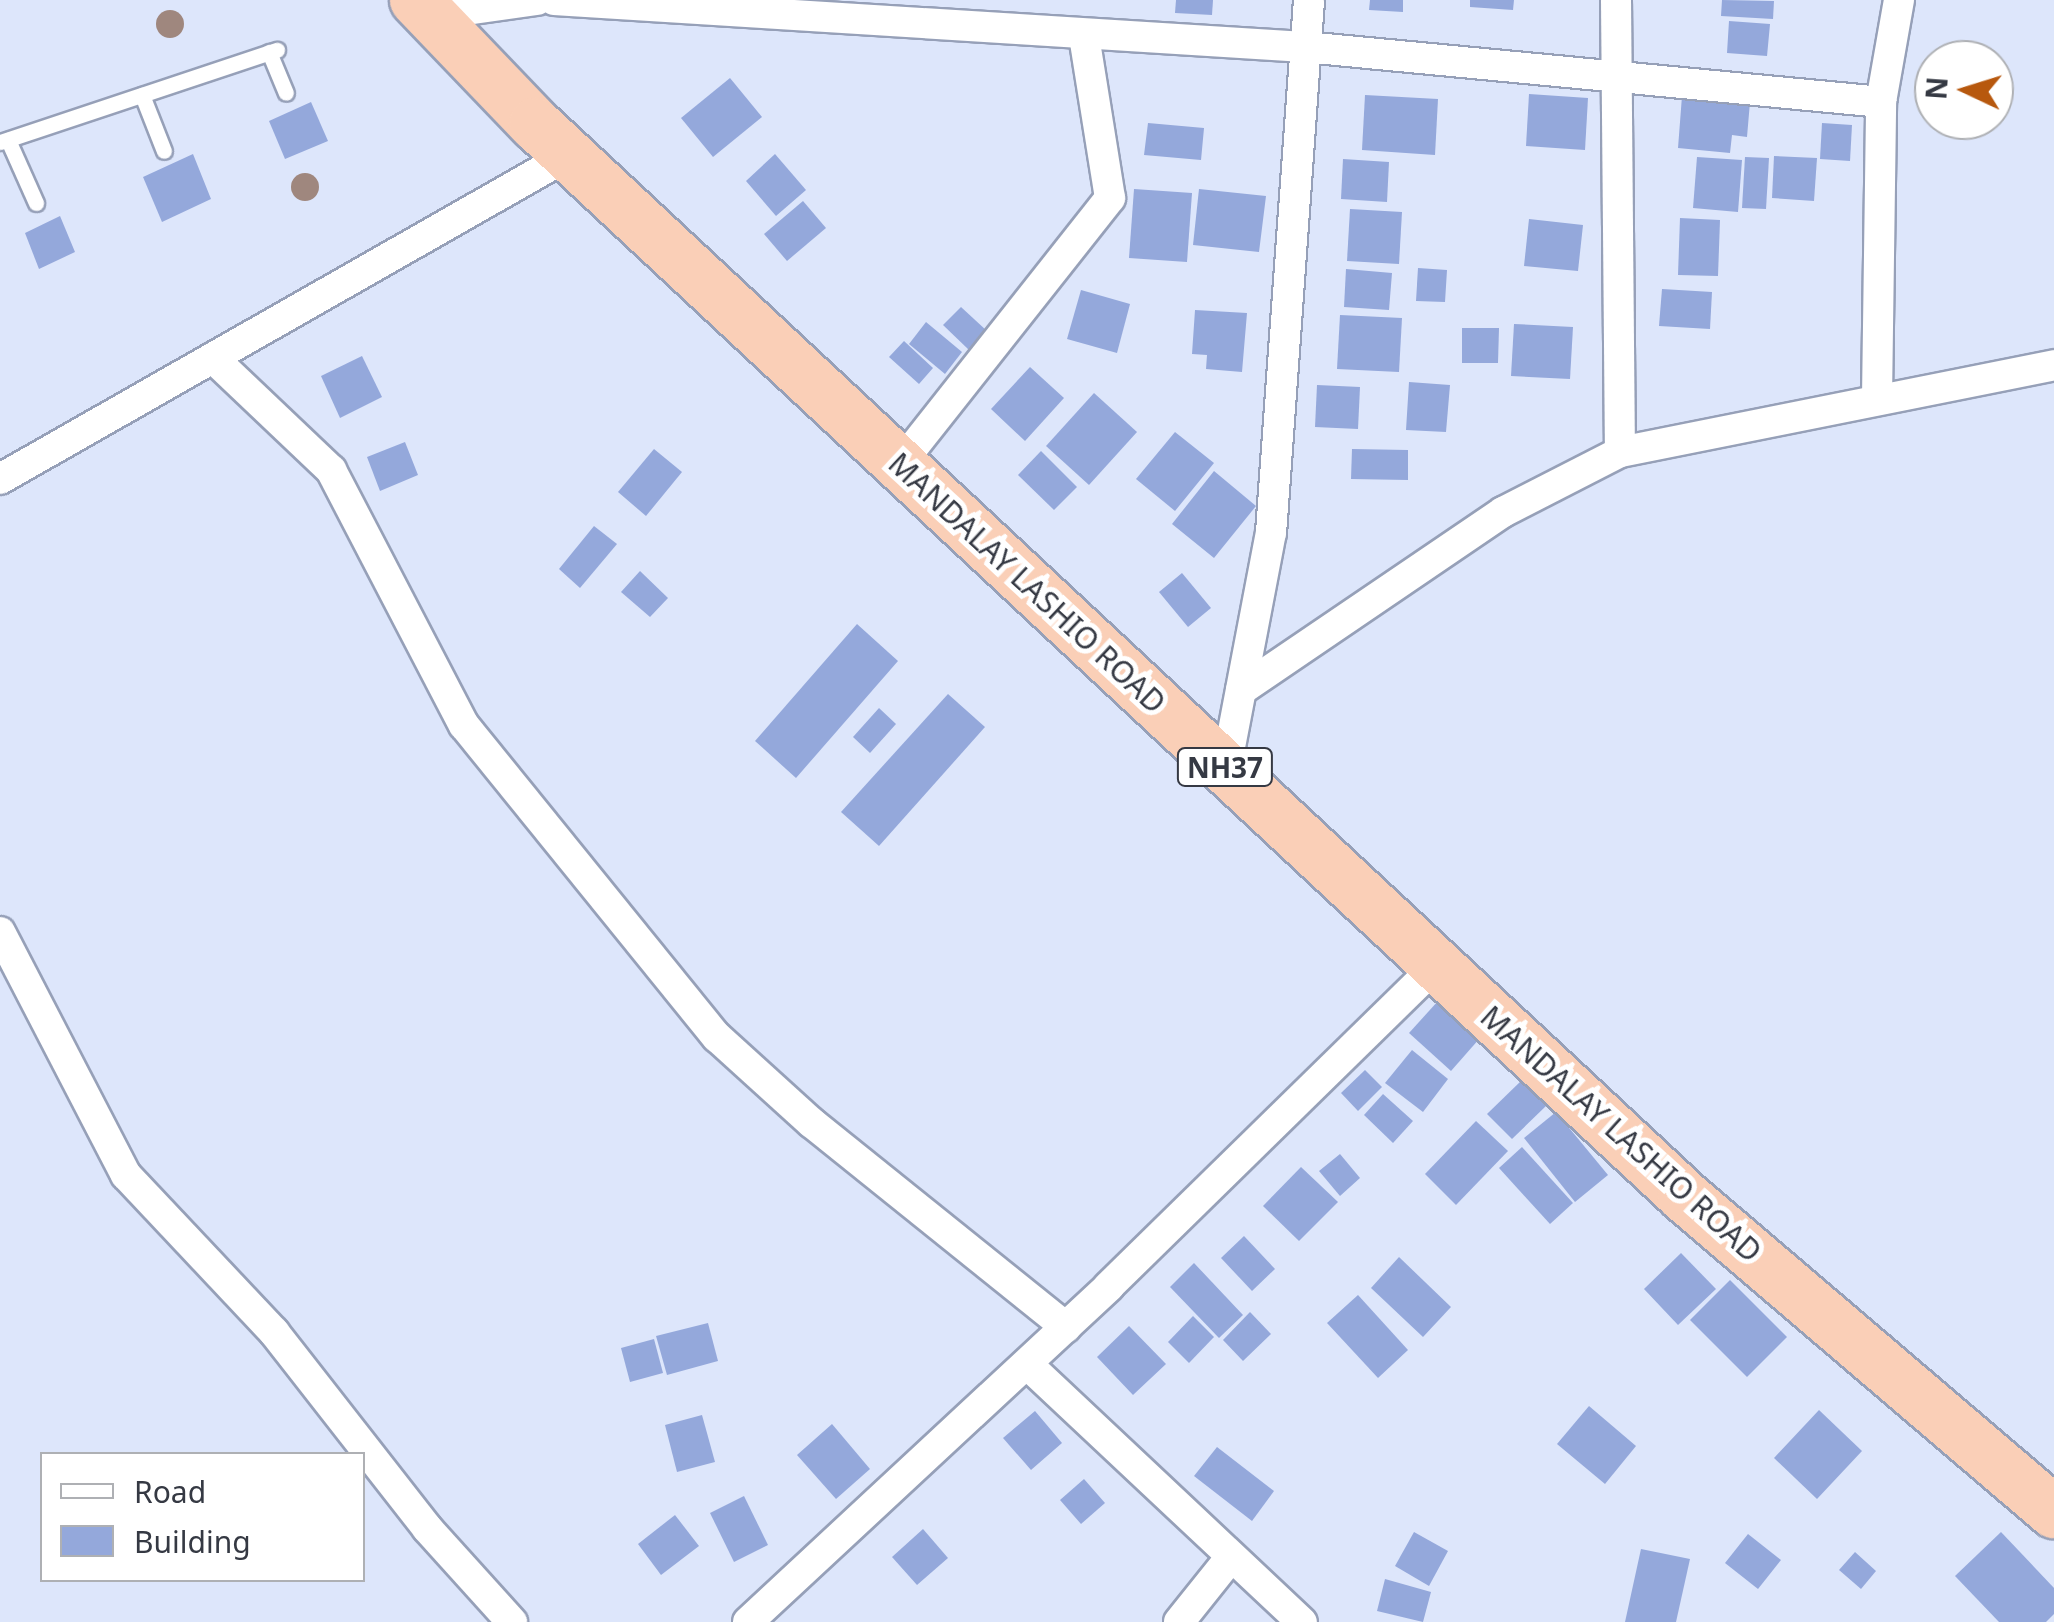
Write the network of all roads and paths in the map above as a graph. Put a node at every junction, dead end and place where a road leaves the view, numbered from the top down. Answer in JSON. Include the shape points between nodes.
{"nodes":[{"id":1,"x":537,"y":0,"type":"edge"},
{"id":2,"x":554,"y":0,"type":"edge"},
{"id":3,"x":1309,"y":0,"type":"edge"},
{"id":4,"x":1616,"y":0,"type":"edge"},
{"id":5,"x":1899,"y":0,"type":"edge"},
{"id":6,"x":424,"y":8,"type":"edge"},
{"id":7,"x":1004,"y":14,"type":"edge"},
{"id":8,"x":1084,"y":35,"type":"junction"},
{"id":9,"x":1305,"y":47,"type":"junction"},
{"id":10,"x":1612,"y":79,"type":"junction"},
{"id":11,"x":286,"y":93,"type":"dead end"},
{"id":12,"x":142,"y":95,"type":"junction"},
{"id":13,"x":1880,"y":102,"type":"junction"},
{"id":14,"x":4,"y":141,"type":"edge"},
{"id":15,"x":164,"y":151,"type":"dead end"},
{"id":16,"x":570,"y":156,"type":"junction"},
{"id":17,"x":36,"y":202,"type":"dead end"},
{"id":18,"x":213,"y":358,"type":"junction"},
{"id":19,"x":2054,"y":365,"type":"edge"},
{"id":20,"x":1877,"y":399,"type":"junction"},
{"id":21,"x":1620,"y":452,"type":"junction"},
{"id":22,"x":900,"y":464,"type":"junction"},
{"id":23,"x":0,"y":479,"type":"edge"},
{"id":24,"x":1241,"y":690,"type":"junction"},
{"id":25,"x":1226,"y":768,"type":"junction"},
{"id":26,"x":0,"y":932,"type":"edge"},
{"id":27,"x":1437,"y":965,"type":"junction"},
{"id":28,"x":1066,"y":1327,"type":"junction"},
{"id":29,"x":1026,"y":1364,"type":"junction"},
{"id":30,"x":2054,"y":1512,"type":"edge"},
{"id":31,"x":1231,"y":1556,"type":"junction"},
{"id":32,"x":512,"y":1622,"type":"edge"},
{"id":33,"x":748,"y":1622,"type":"edge"},
{"id":34,"x":1179,"y":1622,"type":"edge"},
{"id":35,"x":1302,"y":1622,"type":"edge"}],
"edges":[{"from":1,"to":6,"type":"street"},
{"from":2,"to":7,"type":"street"},
{"from":3,"to":9,"type":"street"},
{"from":4,"to":10,"type":"street"},
{"from":5,"to":13,"type":"street"},
{"from":6,"to":16,"type":"highway","name":"MANDALAY LASHIO ROAD","number":"NH37"},
{"from":7,"to":8,"type":"street"},
{"from":8,"to":9,"type":"street"},
{"from":8,"to":22,"type":"street","via":[[1110,198]]},
{"from":9,"to":10,"type":"street"},
{"from":9,"to":24,"type":"street","via":[[1271,533]]},
{"from":10,"to":13,"type":"street"},
{"from":10,"to":21,"type":"street"},
{"from":11,"to":12,"type":"lane","via":[[273,51]]},
{"from":12,"to":14,"type":"lane"},
{"from":12,"to":15,"type":"lane"},
{"from":13,"to":20,"type":"street"},
{"from":14,"to":17,"type":"lane"},
{"from":16,"to":18,"type":"street"},
{"from":16,"to":22,"type":"highway","name":"MANDALAY LASHIO ROAD","number":"NH37"},
{"from":18,"to":23,"type":"street"},
{"from":18,"to":28,"type":"street","via":[[331,470],[464,725],[716,1037],[812,1124]]},
{"from":19,"to":20,"type":"street"},
{"from":20,"to":21,"type":"street"},
{"from":21,"to":24,"type":"street","via":[[1503,512]]},
{"from":22,"to":25,"type":"highway","name":"MANDALAY LASHIO ROAD","number":"NH37"},
{"from":24,"to":25,"type":"street"},
{"from":25,"to":27,"type":"highway","name":"MANDALAY LASHIO ROAD","number":"NH37"},
{"from":26,"to":32,"type":"street","via":[[126,1175],[274,1332],[428,1528]]},
{"from":27,"to":28,"type":"street"},
{"from":27,"to":30,"type":"highway","name":"MANDALAY LASHIO ROAD","number":"NH37","via":[[1684,1196]]},
{"from":28,"to":29,"type":"street"},
{"from":29,"to":31,"type":"street"},
{"from":29,"to":33,"type":"street"},
{"from":31,"to":34,"type":"street"},
{"from":31,"to":35,"type":"street"}]}
